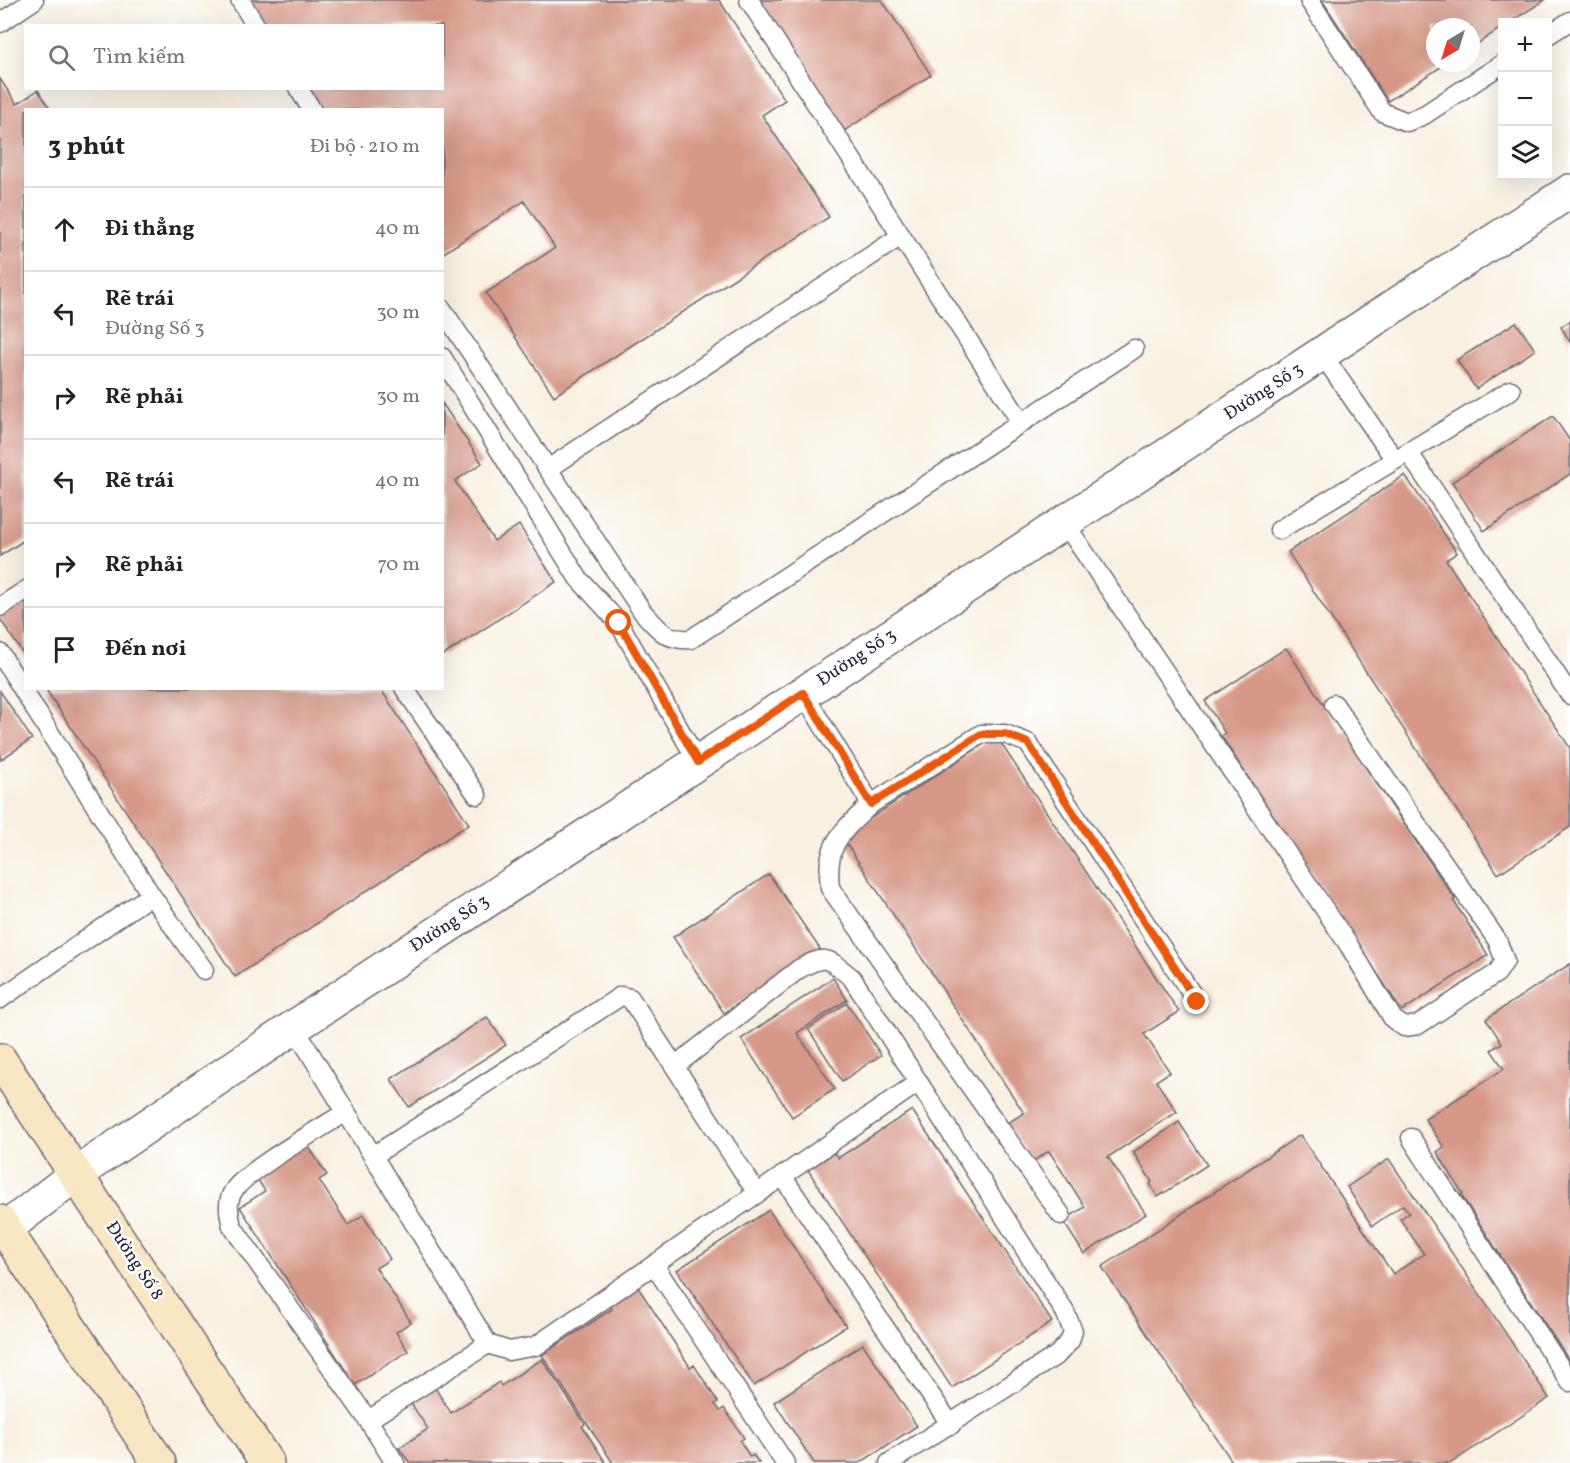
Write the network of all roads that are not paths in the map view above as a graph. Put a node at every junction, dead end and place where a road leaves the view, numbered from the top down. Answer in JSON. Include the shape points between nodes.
{"nodes":[{"id":1,"x":34,"y":0,"type":"edge"},
{"id":2,"x":240,"y":0,"type":"edge"},
{"id":3,"x":749,"y":0,"type":"edge"},
{"id":4,"x":1309,"y":0,"type":"edge"},
{"id":5,"x":1570,"y":21,"type":"edge"},
{"id":6,"x":0,"y":23,"type":"edge"},
{"id":7,"x":255,"y":24,"type":"edge"},
{"id":8,"x":1552,"y":32,"type":"edge"},
{"id":9,"x":1498,"y":67,"type":"edge"},
{"id":10,"x":299,"y":90,"type":"edge"},
{"id":11,"x":311,"y":108,"type":"edge"},
{"id":12,"x":1570,"y":191,"type":"edge"},
{"id":13,"x":902,"y":236,"type":"junction"},
{"id":14,"x":444,"y":312,"type":"edge"},
{"id":15,"x":1134,"y":349,"type":"dead end"},
{"id":16,"x":1322,"y":354,"type":"junction"},
{"id":17,"x":444,"y":360,"type":"edge"},
{"id":18,"x":1511,"y":390,"type":"dead end"},
{"id":19,"x":1021,"y":422,"type":"junction"},
{"id":20,"x":1402,"y":456,"type":"junction"},
{"id":21,"x":548,"y":469,"type":"junction"},
{"id":22,"x":1064,"y":522,"type":"junction"},
{"id":23,"x":1279,"y":530,"type":"dead end"},
{"id":24,"x":24,"y":591,"type":"edge"},
{"id":25,"x":0,"y":607,"type":"edge"},
{"id":26,"x":0,"y":653,"type":"edge"},
{"id":27,"x":405,"y":690,"type":"edge"},
{"id":28,"x":803,"y":693,"type":"junction"},
{"id":29,"x":1570,"y":695,"type":"edge"},
{"id":30,"x":1334,"y":704,"type":"dead end"},
{"id":31,"x":698,"y":762,"type":"junction"},
{"id":32,"x":477,"y":795,"type":"dead end"},
{"id":33,"x":871,"y":804,"type":"junction"},
{"id":34,"x":151,"y":895,"type":"junction"},
{"id":35,"x":204,"y":970,"type":"dead end"},
{"id":36,"x":0,"y":999,"type":"edge"},
{"id":37,"x":1197,"y":1002,"type":"dead end"},
{"id":38,"x":294,"y":1027,"type":"junction"},
{"id":39,"x":0,"y":1060,"type":"edge"},
{"id":40,"x":675,"y":1066,"type":"junction"},
{"id":41,"x":920,"y":1082,"type":"junction"},
{"id":42,"x":346,"y":1112,"type":"junction"},
{"id":43,"x":1411,"y":1138,"type":"dead end"},
{"id":44,"x":374,"y":1156,"type":"junction"},
{"id":45,"x":76,"y":1174,"type":"junction"},
{"id":46,"x":783,"y":1176,"type":"junction"},
{"id":47,"x":757,"y":1193,"type":"junction"},
{"id":48,"x":1061,"y":1215,"type":"dead end"},
{"id":49,"x":2,"y":1228,"type":"edge"},
{"id":50,"x":654,"y":1265,"type":"junction"},
{"id":51,"x":488,"y":1344,"type":"junction"},
{"id":52,"x":1570,"y":1382,"type":"edge"},
{"id":53,"x":368,"y":1420,"type":"junction"},
{"id":54,"x":951,"y":1425,"type":"junction"},
{"id":55,"x":159,"y":1463,"type":"edge"},
{"id":56,"x":267,"y":1463,"type":"edge"},
{"id":57,"x":395,"y":1463,"type":"edge"},
{"id":58,"x":785,"y":1463,"type":"edge"},
{"id":59,"x":889,"y":1463,"type":"edge"}],
"edges":[{"from":1,"to":6,"type":"lane"},
{"from":2,"to":7,"type":"lane"},
{"from":3,"to":13,"type":"lane"},
{"from":4,"to":9,"type":"lane","via":[[1382,112],[1407,122]]},
{"from":5,"to":8,"type":"lane"},
{"from":10,"to":11,"type":"lane"},
{"from":12,"to":16,"type":"street","name":"Đường Số 3"},
{"from":13,"to":19,"type":"lane"},
{"from":13,"to":21,"type":"lane"},
{"from":14,"to":21,"type":"lane"},
{"from":15,"to":19,"type":"lane"},
{"from":16,"to":20,"type":"lane"},
{"from":16,"to":22,"type":"street","name":"Đường Số 3"},
{"from":17,"to":31,"type":"lane","via":[[578,578],[619,623]]},
{"from":18,"to":20,"type":"lane"},
{"from":19,"to":21,"type":"lane","via":[[691,639],[675,640],[658,630],[642,611]]},
{"from":20,"to":23,"type":"lane"},
{"from":20,"to":29,"type":"lane"},
{"from":22,"to":28,"type":"street","name":"Đường Số 3"},
{"from":22,"to":30,"type":"lane","via":[[1350,947],[1393,1018],[1404,1027],[1418,1025],[1497,973],[1505,961],[1497,940]]},
{"from":24,"to":25,"type":"lane"},
{"from":26,"to":34,"type":"lane"},
{"from":27,"to":32,"type":"lane"},
{"from":28,"to":31,"type":"street","name":"Đường Số 3"},
{"from":28,"to":33,"type":"lane"},
{"from":31,"to":38,"type":"street","name":"Đường Số 3"},
{"from":33,"to":37,"type":"lane","via":[[981,734],[1005,734],[1028,743]]},
{"from":33,"to":48,"type":"lane","via":[[838,836],[828,867],[830,888]]},
{"from":34,"to":35,"type":"lane"},
{"from":34,"to":36,"type":"lane"},
{"from":38,"to":42,"type":"lane"},
{"from":38,"to":45,"type":"street","name":"Đường Số 3"},
{"from":39,"to":45,"type":"street","name":"Đường Số 8"},
{"from":40,"to":41,"type":"lane","via":[[818,959],[829,960],[852,978]]},
{"from":40,"to":44,"type":"lane","via":[[630,998],[621,996]]},
{"from":40,"to":47,"type":"lane"},
{"from":41,"to":46,"type":"lane"},
{"from":41,"to":54,"type":"lane","via":[[1065,1312],[1073,1331],[1070,1341],[1057,1355]]},
{"from":42,"to":44,"type":"lane"},
{"from":42,"to":53,"type":"lane","via":[[247,1176],[233,1190],[228,1209],[232,1226]]},
{"from":43,"to":52,"type":"lane"},
{"from":44,"to":51,"type":"lane"},
{"from":45,"to":49,"type":"street","name":"Đường Số 3"},
{"from":45,"to":56,"type":"street","name":"Đường Số 8"},
{"from":46,"to":47,"type":"lane"},
{"from":46,"to":54,"type":"lane"},
{"from":47,"to":50,"type":"lane"},
{"from":49,"to":55,"type":"street"},
{"from":50,"to":51,"type":"lane","via":[[536,1346],[509,1351]]},
{"from":50,"to":58,"type":"lane"},
{"from":51,"to":53,"type":"lane"},
{"from":53,"to":57,"type":"lane"},
{"from":54,"to":59,"type":"lane"}]}
